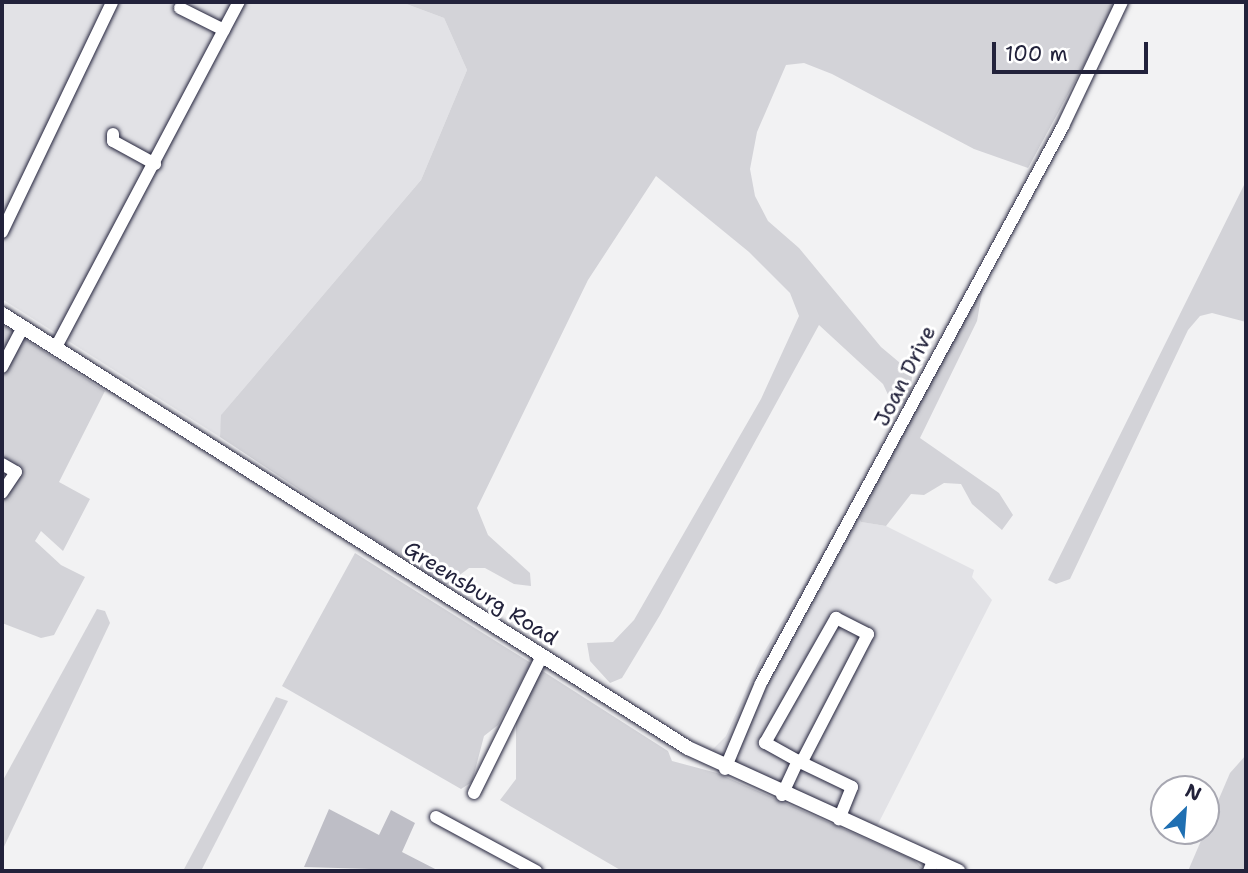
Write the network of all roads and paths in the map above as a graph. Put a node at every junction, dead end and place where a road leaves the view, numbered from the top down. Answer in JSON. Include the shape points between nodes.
{"nodes":[{"id":1,"x":112,"y":2,"type":"edge"},
{"id":2,"x":239,"y":2,"type":"edge"},
{"id":3,"x":1122,"y":2,"type":"edge"},
{"id":4,"x":180,"y":8,"type":"dead end"},
{"id":5,"x":224,"y":30,"type":"junction"},
{"id":6,"x":113,"y":134,"type":"dead end"},
{"id":7,"x":155,"y":164,"type":"junction"},
{"id":8,"x":2,"y":232,"type":"edge"},
{"id":9,"x":2,"y":314,"type":"edge"},
{"id":10,"x":23,"y":327,"type":"junction"},
{"id":11,"x":56,"y":347,"type":"junction"},
{"id":12,"x":2,"y":367,"type":"edge"},
{"id":13,"x":2,"y":464,"type":"edge"},
{"id":14,"x":2,"y":493,"type":"edge"},
{"id":15,"x":542,"y":656,"type":"junction"},
{"id":16,"x":799,"y":762,"type":"junction"},
{"id":17,"x":725,"y":769,"type":"junction"},
{"id":18,"x":474,"y":793,"type":"dead end"},
{"id":19,"x":782,"y":795,"type":"junction"},
{"id":20,"x":436,"y":817,"type":"dead end"},
{"id":21,"x":839,"y":820,"type":"junction"},
{"id":22,"x":931,"y":866,"type":"edge"},
{"id":23,"x":536,"y":871,"type":"edge"},
{"id":24,"x":958,"y":871,"type":"edge"}],
"edges":[{"from":1,"to":8,"type":"lane"},
{"from":2,"to":5,"type":"lane"},
{"from":3,"to":17,"type":"lane","name":"Joan Drive","via":[[1063,126],[767,672]]},
{"from":4,"to":5,"type":"lane"},
{"from":5,"to":7,"type":"lane"},
{"from":6,"to":7,"type":"lane","via":[[113,141]]},
{"from":7,"to":11,"type":"lane"},
{"from":9,"to":10,"type":"main road","name":"Greensburg Road"},
{"from":10,"to":11,"type":"main road","name":"Greensburg Road"},
{"from":10,"to":12,"type":"lane"},
{"from":11,"to":15,"type":"main road","name":"Greensburg Road"},
{"from":13,"to":14,"type":"lane","via":[[16,472]]},
{"from":15,"to":17,"type":"main road","name":"Greensburg Road"},
{"from":15,"to":18,"type":"lane"},
{"from":16,"to":16,"type":"lane","via":[[765,743],[836,618],[868,635]]},
{"from":16,"to":19,"type":"lane"},
{"from":16,"to":21,"type":"lane","via":[[852,787]]},
{"from":17,"to":19,"type":"main road","name":"Greensburg Road"},
{"from":19,"to":21,"type":"main road","name":"Greensburg Road"},
{"from":20,"to":23,"type":"lane"},
{"from":21,"to":22,"type":"main road","name":"Greensburg Road"},
{"from":22,"to":24,"type":"main road","name":"Greensburg Road"}]}
